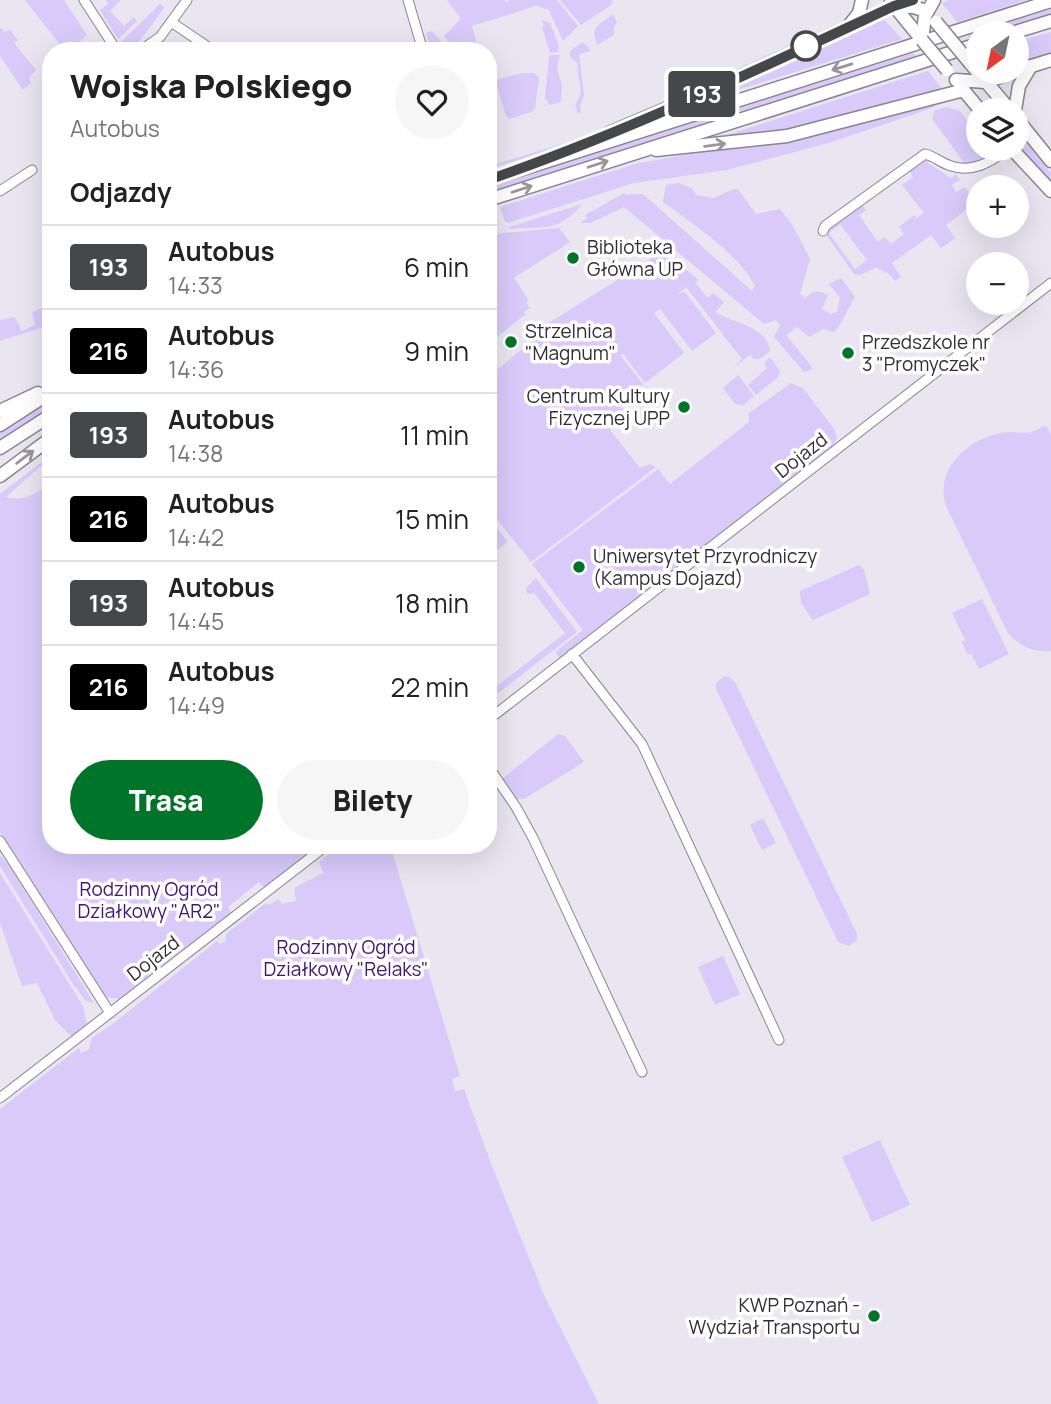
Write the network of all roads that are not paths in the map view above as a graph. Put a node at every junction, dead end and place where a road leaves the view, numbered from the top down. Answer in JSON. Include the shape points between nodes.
{"nodes":[{"id":1,"x":84,"y":0,"type":"edge"},
{"id":2,"x":187,"y":0,"type":"edge"},
{"id":3,"x":408,"y":0,"type":"edge"},
{"id":4,"x":862,"y":0,"type":"edge"},
{"id":5,"x":918,"y":0,"type":"edge"},
{"id":6,"x":1051,"y":1,"type":"edge"},
{"id":7,"x":892,"y":3,"type":"edge"},
{"id":8,"x":930,"y":6,"type":"edge"},
{"id":9,"x":1051,"y":21,"type":"edge"},
{"id":10,"x":171,"y":22,"type":"junction"},
{"id":11,"x":1029,"y":28,"type":"edge"},
{"id":12,"x":844,"y":30,"type":"junction"},
{"id":13,"x":919,"y":32,"type":"junction"},
{"id":14,"x":111,"y":42,"type":"edge"},
{"id":15,"x":153,"y":42,"type":"edge"},
{"id":16,"x":201,"y":42,"type":"edge"},
{"id":17,"x":420,"y":42,"type":"edge"},
{"id":18,"x":966,"y":48,"type":"edge"},
{"id":19,"x":1051,"y":60,"type":"edge"},
{"id":20,"x":965,"y":64,"type":"joint"},
{"id":21,"x":1031,"y":66,"type":"joint"},
{"id":22,"x":956,"y":80,"type":"junction"},
{"id":23,"x":966,"y":81,"type":"edge"},
{"id":24,"x":988,"y":84,"type":"edge"},
{"id":25,"x":970,"y":98,"type":"edge"},
{"id":26,"x":1000,"y":98,"type":"edge"},
{"id":27,"x":1017,"y":98,"type":"edge"},
{"id":28,"x":1029,"y":134,"type":"edge"},
{"id":29,"x":640,"y":151,"type":"junction"},
{"id":30,"x":544,"y":161,"type":"junction"},
{"id":31,"x":992,"y":161,"type":"edge"},
{"id":32,"x":1022,"y":161,"type":"edge"},
{"id":33,"x":1051,"y":161,"type":"edge"},
{"id":34,"x":32,"y":170,"type":"dead end"},
{"id":35,"x":497,"y":177,"type":"edge"},
{"id":36,"x":0,"y":191,"type":"edge"},
{"id":37,"x":1051,"y":191,"type":"edge"},
{"id":38,"x":497,"y":197,"type":"edge"},
{"id":39,"x":823,"y":231,"type":"dead end"},
{"id":40,"x":1051,"y":283,"type":"edge"},
{"id":41,"x":42,"y":390,"type":"edge"},
{"id":42,"x":42,"y":398,"type":"edge"},
{"id":43,"x":0,"y":411,"type":"edge"},
{"id":44,"x":42,"y":421,"type":"edge"},
{"id":45,"x":0,"y":425,"type":"edge"},
{"id":46,"x":42,"y":445,"type":"edge"},
{"id":47,"x":0,"y":448,"type":"edge"},
{"id":48,"x":0,"y":476,"type":"edge"},
{"id":49,"x":572,"y":654,"type":"junction"},
{"id":50,"x":497,"y":713,"type":"edge"},
{"id":51,"x":497,"y":779,"type":"edge"},
{"id":52,"x":0,"y":841,"type":"edge"},
{"id":53,"x":315,"y":854,"type":"edge"},
{"id":54,"x":110,"y":1013,"type":"junction"},
{"id":55,"x":779,"y":1040,"type":"dead end"},
{"id":56,"x":642,"y":1072,"type":"dead end"},
{"id":57,"x":0,"y":1098,"type":"edge"}],
"edges":[{"from":1,"to":14,"type":"street"},
{"from":2,"to":10,"type":"street"},
{"from":3,"to":17,"type":"street"},
{"from":4,"to":12,"type":"main road","via":[[855,20]]},
{"from":5,"to":8,"type":"main road"},
{"from":6,"to":30,"type":"main road","one_way":true},
{"from":7,"to":8,"type":"main road"},
{"from":7,"to":12,"type":"main road"},
{"from":7,"to":13,"type":"main road"},
{"from":8,"to":13,"type":"main road"},
{"from":8,"to":20,"type":"main road","bridge":true},
{"from":9,"to":11,"type":"main road"},
{"from":10,"to":15,"type":"street"},
{"from":10,"to":16,"type":"street"},
{"from":12,"to":30,"type":"main road"},
{"from":13,"to":22,"type":"main road","bridge":true},
{"from":18,"to":29,"type":"main road"},
{"from":19,"to":21,"type":"main road"},
{"from":20,"to":22,"type":"main road"},
{"from":21,"to":27,"type":"main road"},
{"from":22,"to":23,"type":"main road"},
{"from":22,"to":25,"type":"main road"},
{"from":29,"to":22,"type":"main road","one_way":true,"via":[[787,136],[943,95]]},
{"from":24,"to":26,"type":"main road"},
{"from":28,"to":33,"type":"main road"},
{"from":38,"to":29,"type":"main road","one_way":true},
{"from":30,"to":35,"type":"main road"},
{"from":31,"to":39,"type":"street","via":[[953,167],[922,155]]},
{"from":32,"to":37,"type":"main road"},
{"from":34,"to":36,"type":"street"},
{"from":40,"to":49,"type":"street","name":"Dojazd"},
{"from":41,"to":43,"type":"main road"},
{"from":42,"to":45,"type":"main road"},
{"from":44,"to":47,"type":"main road"},
{"from":48,"to":46,"type":"main road","one_way":true},
{"from":49,"to":50,"type":"street","name":"Dojazd"},
{"from":49,"to":55,"type":"street","via":[[642,744]]},
{"from":51,"to":56,"type":"street","via":[[533,838]]},
{"from":52,"to":54,"type":"street"},
{"from":53,"to":54,"type":"street","name":"Dojazd"},
{"from":54,"to":57,"type":"street","name":"Dojazd"}]}
